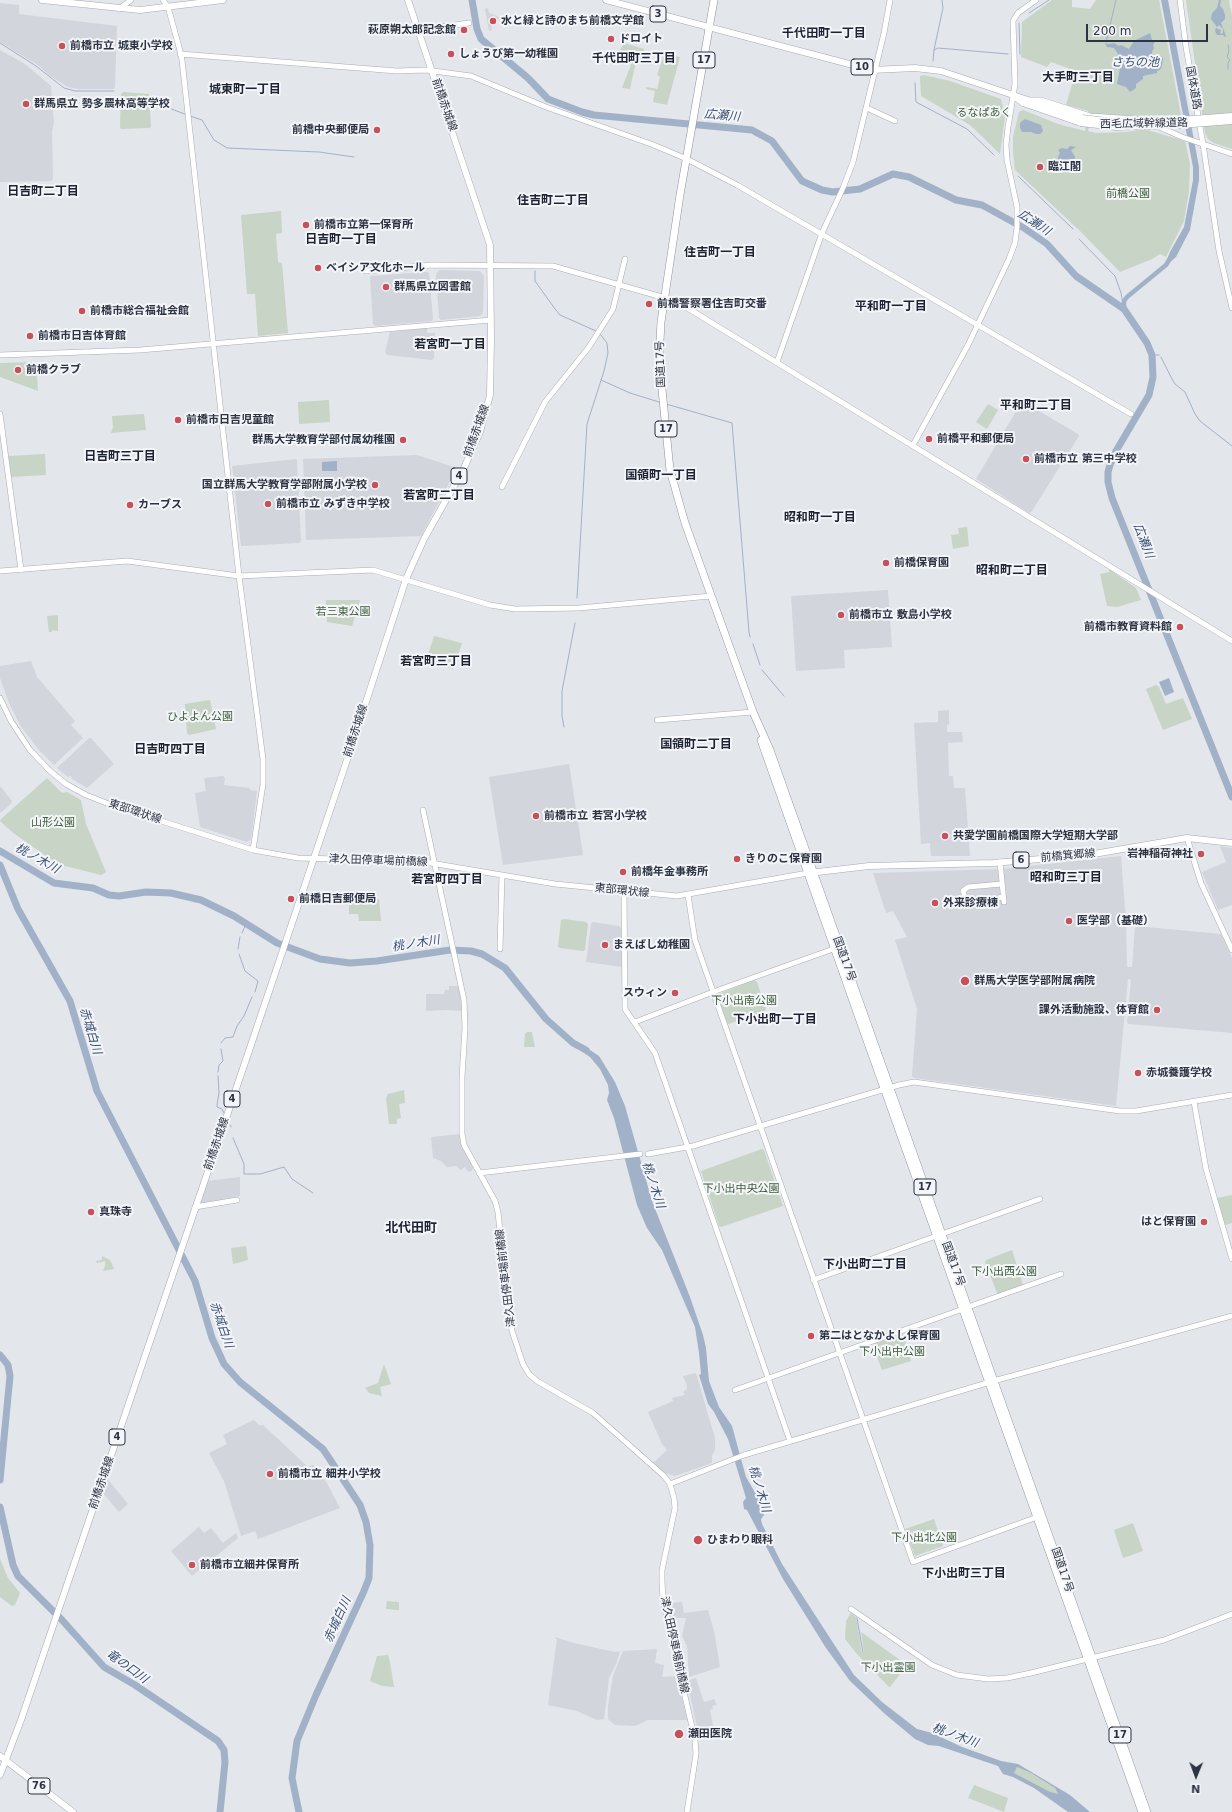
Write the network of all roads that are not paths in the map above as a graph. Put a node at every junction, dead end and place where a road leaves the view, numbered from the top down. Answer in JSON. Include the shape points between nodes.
{"nodes":[{"id":1,"x":42,"y":0,"type":"edge"},
{"id":2,"x":131,"y":0,"type":"edge"},
{"id":3,"x":163,"y":0,"type":"edge"},
{"id":4,"x":223,"y":0,"type":"edge"},
{"id":5,"x":408,"y":0,"type":"edge"},
{"id":6,"x":606,"y":0,"type":"edge"},
{"id":7,"x":714,"y":0,"type":"edge"},
{"id":8,"x":890,"y":0,"type":"edge"},
{"id":9,"x":1036,"y":0,"type":"edge"},
{"id":10,"x":1180,"y":1,"type":"edge"},
{"id":11,"x":168,"y":7,"type":"junction"},
{"id":12,"x":119,"y":8,"type":"junction"},
{"id":13,"x":469,"y":23,"type":"dead end"},
{"id":14,"x":710,"y":28,"type":"junction"},
{"id":15,"x":418,"y":30,"type":"junction"},
{"id":16,"x":180,"y":54,"type":"junction"},
{"id":17,"x":875,"y":70,"type":"junction"},
{"id":18,"x":432,"y":71,"type":"junction"},
{"id":19,"x":1014,"y":96,"type":"junction"},
{"id":20,"x":1030,"y":100,"type":"junction"},
{"id":21,"x":867,"y":108,"type":"junction"},
{"id":22,"x":1232,"y":116,"type":"edge"},
{"id":23,"x":1082,"y":120,"type":"junction"},
{"id":24,"x":895,"y":121,"type":"dead end"},
{"id":25,"x":1232,"y":121,"type":"edge"},
{"id":26,"x":1204,"y":144,"type":"junction"},
{"id":27,"x":1232,"y":154,"type":"edge"},
{"id":28,"x":687,"y":159,"type":"junction"},
{"id":29,"x":822,"y":233,"type":"junction"},
{"id":30,"x":624,"y":259,"type":"dead end"},
{"id":31,"x":491,"y":265,"type":"junction"},
{"id":32,"x":366,"y":271,"type":"dead end"},
{"id":33,"x":619,"y":285,"type":"junction"},
{"id":34,"x":665,"y":298,"type":"junction"},
{"id":35,"x":1232,"y":308,"type":"edge"},
{"id":36,"x":491,"y":320,"type":"junction"},
{"id":37,"x":978,"y":324,"type":"junction"},
{"id":38,"x":213,"y":344,"type":"junction"},
{"id":39,"x":0,"y":355,"type":"edge"},
{"id":40,"x":777,"y":362,"type":"junction"},
{"id":41,"x":0,"y":414,"type":"edge"},
{"id":42,"x":1131,"y":414,"type":"dead end"},
{"id":43,"x":913,"y":444,"type":"junction"},
{"id":44,"x":502,"y":487,"type":"dead end"},
{"id":45,"x":21,"y":570,"type":"junction"},
{"id":46,"x":0,"y":571,"type":"edge"},
{"id":47,"x":239,"y":576,"type":"junction"},
{"id":48,"x":406,"y":579,"type":"junction"},
{"id":49,"x":711,"y":596,"type":"junction"},
{"id":50,"x":1232,"y":641,"type":"edge"},
{"id":51,"x":0,"y":698,"type":"edge"},
{"id":52,"x":754,"y":715,"type":"junction"},
{"id":53,"x":657,"y":720,"type":"dead end"},
{"id":54,"x":423,"y":810,"type":"dead end"},
{"id":55,"x":1187,"y":838,"type":"junction"},
{"id":56,"x":1232,"y":843,"type":"edge"},
{"id":57,"x":253,"y":850,"type":"junction"},
{"id":58,"x":313,"y":859,"type":"junction"},
{"id":59,"x":1000,"y":862,"type":"junction"},
{"id":60,"x":435,"y":863,"type":"junction"},
{"id":61,"x":811,"y":873,"type":"junction"},
{"id":62,"x":502,"y":875,"type":"junction"},
{"id":63,"x":1002,"y":884,"type":"junction"},
{"id":64,"x":624,"y":891,"type":"junction"},
{"id":65,"x":688,"y":896,"type":"junction"},
{"id":66,"x":837,"y":948,"type":"junction"},
{"id":67,"x":500,"y":949,"type":"dead end"},
{"id":68,"x":1232,"y":950,"type":"edge"},
{"id":69,"x":713,"y":992,"type":"junction"},
{"id":70,"x":635,"y":1022,"type":"junction"},
{"id":71,"x":887,"y":1088,"type":"junction"},
{"id":72,"x":1232,"y":1095,"type":"edge"},
{"id":73,"x":1194,"y":1102,"type":"junction"},
{"id":74,"x":760,"y":1126,"type":"junction"},
{"id":75,"x":688,"y":1147,"type":"junction"},
{"id":76,"x":640,"y":1154,"type":"dead end"},
{"id":77,"x":648,"y":1154,"type":"dead end"},
{"id":78,"x":479,"y":1174,"type":"junction"},
{"id":79,"x":1040,"y":1199,"type":"dead end"},
{"id":80,"x":237,"y":1200,"type":"dead end"},
{"id":81,"x":195,"y":1207,"type":"junction"},
{"id":82,"x":940,"y":1235,"type":"junction"},
{"id":83,"x":1232,"y":1259,"type":"edge"},
{"id":84,"x":1061,"y":1274,"type":"dead end"},
{"id":85,"x":813,"y":1280,"type":"junction"},
{"id":86,"x":965,"y":1308,"type":"junction"},
{"id":87,"x":1232,"y":1316,"type":"edge"},
{"id":88,"x":840,"y":1352,"type":"junction"},
{"id":89,"x":768,"y":1378,"type":"junction"},
{"id":90,"x":992,"y":1382,"type":"junction"},
{"id":91,"x":735,"y":1390,"type":"dead end"},
{"id":92,"x":863,"y":1420,"type":"junction"},
{"id":93,"x":790,"y":1441,"type":"junction"},
{"id":94,"x":670,"y":1484,"type":"junction"},
{"id":95,"x":1040,"y":1516,"type":"junction"},
{"id":96,"x":851,"y":1609,"type":"dead end"},
{"id":97,"x":1232,"y":1614,"type":"edge"},
{"id":98,"x":1090,"y":1658,"type":"junction"},
{"id":99,"x":3,"y":1758,"type":"edge"},
{"id":100,"x":0,"y":1775,"type":"edge"},
{"id":101,"x":74,"y":1812,"type":"edge"},
{"id":102,"x":687,"y":1812,"type":"edge"},
{"id":103,"x":1142,"y":1812,"type":"edge"},
{"id":104,"x":1148,"y":1812,"type":"edge"}],
"edges":[{"from":1,"to":12,"type":"main road"},
{"from":2,"to":12,"type":"street"},
{"from":3,"to":11,"type":"street"},
{"from":4,"to":11,"type":"main road"},
{"from":5,"to":15,"type":"main road","name":"前橋赤城線","number":"4"},
{"from":6,"to":14,"type":"main road","number":"3"},
{"from":7,"to":14,"type":"highway","name":"国道17号","number":"17"},
{"from":8,"to":17,"type":"street"},
{"from":9,"to":19,"type":"street","via":[[1014,19]]},
{"from":10,"to":26,"type":"street","name":"国体道路"},
{"from":11,"to":12,"type":"main road","via":[[140,10]]},
{"from":11,"to":16,"type":"street"},
{"from":13,"to":15,"type":"street"},
{"from":14,"to":17,"type":"main road","name":"西毛広域幹線道路","number":"10"},
{"from":14,"to":28,"type":"highway","name":"国道17号","number":"17"},
{"from":15,"to":18,"type":"main road","name":"前橋赤城線","number":"4"},
{"from":16,"to":18,"type":"street","via":[[397,71]]},
{"from":16,"to":38,"type":"street"},
{"from":17,"to":19,"type":"main road","name":"西毛広域幹線道路","number":"10","via":[[936,70]]},
{"from":17,"to":21,"type":"street"},
{"from":18,"to":28,"type":"street","via":[[472,76]]},
{"from":18,"to":31,"type":"main road","name":"前橋赤城線","number":"4","via":[[490,245]]},
{"from":19,"to":20,"type":"main road","name":"西毛広域幹線道路","number":"10"},
{"from":19,"to":23,"type":"main road","name":"西毛広域幹線道路","number":"10","via":[[1022,103]]},
{"from":19,"to":37,"type":"street","via":[[1006,150],[1018,217],[1015,243]]},
{"from":20,"to":23,"type":"main road","name":"西毛広域幹線道路","number":"10"},
{"from":20,"to":26,"type":"street","via":[[1040,100],[1090,116],[1145,121]]},
{"from":21,"to":24,"type":"street"},
{"from":21,"to":29,"type":"street","via":[[853,162]]},
{"from":22,"to":23,"type":"main road","name":"西毛広域幹線道路","number":"10","bridge":true,"via":[[1116,122]]},
{"from":23,"to":25,"type":"main road","name":"西毛広域幹線道路","number":"10","bridge":true,"via":[[1116,127]]},
{"from":26,"to":27,"type":"street"},
{"from":26,"to":35,"type":"street","name":"国体道路","via":[[1219,251]]},
{"from":28,"to":29,"type":"street"},
{"from":28,"to":34,"type":"highway","name":"国道17号","number":"17"},
{"from":29,"to":37,"type":"street"},
{"from":29,"to":40,"type":"street"},
{"from":30,"to":33,"type":"street"},
{"from":31,"to":32,"type":"street","via":[[432,265]]},
{"from":31,"to":33,"type":"street","via":[[553,266]]},
{"from":31,"to":36,"type":"main road","name":"前橋赤城線","number":"4"},
{"from":33,"to":34,"type":"street"},
{"from":33,"to":44,"type":"street","via":[[613,310],[589,347],[545,402]]},
{"from":34,"to":40,"type":"street","via":[[676,301]]},
{"from":34,"to":49,"type":"highway","name":"国道17号","number":"17","via":[[660,326],[659,359],[670,470]]},
{"from":36,"to":38,"type":"street"},
{"from":36,"to":48,"type":"main road","name":"前橋赤城線","number":"4","via":[[491,386],[484,418],[464,468],[424,538]]},
{"from":37,"to":42,"type":"street"},
{"from":37,"to":43,"type":"street"},
{"from":38,"to":39,"type":"street","via":[[140,350]]},
{"from":38,"to":47,"type":"street"},
{"from":40,"to":43,"type":"street"},
{"from":41,"to":45,"type":"street"},
{"from":43,"to":50,"type":"street"},
{"from":45,"to":46,"type":"street"},
{"from":45,"to":47,"type":"street","via":[[127,561]]},
{"from":47,"to":48,"type":"street","via":[[373,570]]},
{"from":47,"to":57,"type":"street","via":[[264,771]]},
{"from":48,"to":49,"type":"street","via":[[490,605],[515,609],[579,608]]},
{"from":48,"to":58,"type":"main road","name":"前橋赤城線","number":"4"},
{"from":49,"to":52,"type":"highway","name":"国道17号","number":"17"},
{"from":51,"to":57,"type":"street","name":"東部環状線","via":[[30,750],[66,784],[114,806]]},
{"from":52,"to":53,"type":"street"},
{"from":52,"to":61,"type":"highway","name":"国道17号","number":"17","via":[[770,750]]},
{"from":54,"to":60,"type":"street"},
{"from":55,"to":56,"type":"main road","name":"前橋箕郷線","number":"6"},
{"from":55,"to":59,"type":"main road","name":"前橋箕郷線","number":"6","via":[[1103,853]]},
{"from":55,"to":68,"type":"street","via":[[1199,877]]},
{"from":57,"to":58,"type":"street","name":"東部環状線"},
{"from":58,"to":60,"type":"street","name":"津久田停車場前橋線"},
{"from":58,"to":81,"type":"main road","name":"前橋赤城線","number":"4"},
{"from":59,"to":61,"type":"main road","name":"前橋箕郷線","number":"6","via":[[869,866]]},
{"from":59,"to":63,"type":"street"},
{"from":60,"to":62,"type":"street","name":"東部環状線"},
{"from":60,"to":78,"type":"street","name":"津久田停車場前橋線","via":[[464,1000],[462,1134],[464,1145]]},
{"from":61,"to":65,"type":"street","name":"東部環状線"},
{"from":61,"to":66,"type":"highway","name":"国道17号","number":"17"},
{"from":62,"to":64,"type":"street","name":"東部環状線","via":[[555,884]]},
{"from":62,"to":67,"type":"street"},
{"from":63,"to":63,"type":"street","via":[[968,887],[964,891],[966,901],[969,904],[1003,899]]},
{"from":64,"to":65,"type":"street","name":"東部環状線"},
{"from":64,"to":70,"type":"street","via":[[625,1007]]},
{"from":65,"to":69,"type":"street","via":[[693,932]]},
{"from":66,"to":69,"type":"street"},
{"from":66,"to":71,"type":"highway","name":"国道17号","number":"17"},
{"from":69,"to":70,"type":"street"},
{"from":69,"to":74,"type":"street"},
{"from":70,"to":75,"type":"street","via":[[655,1053]]},
{"from":71,"to":73,"type":"street","via":[[917,1082],[1120,1111]]},
{"from":71,"to":74,"type":"street"},
{"from":71,"to":82,"type":"highway","name":"国道17号","number":"17"},
{"from":72,"to":73,"type":"street"},
{"from":73,"to":83,"type":"street","via":[[1206,1169]]},
{"from":74,"to":75,"type":"street"},
{"from":74,"to":85,"type":"street"},
{"from":75,"to":77,"type":"street"},
{"from":75,"to":89,"type":"street"},
{"from":76,"to":78,"type":"street"},
{"from":78,"to":94,"type":"street","name":"津久田停車場前橋線","via":[[495,1201],[498,1212],[512,1331],[529,1374],[537,1382],[593,1413]]},
{"from":79,"to":82,"type":"street"},
{"from":80,"to":81,"type":"street"},
{"from":81,"to":99,"type":"main road","name":"前橋赤城線","number":"4","via":[[58,1610]]},
{"from":82,"to":85,"type":"street"},
{"from":82,"to":86,"type":"highway","name":"国道17号","number":"17"},
{"from":84,"to":86,"type":"street"},
{"from":85,"to":88,"type":"street"},
{"from":86,"to":88,"type":"street"},
{"from":86,"to":90,"type":"highway","name":"国道17号","number":"17"},
{"from":87,"to":90,"type":"street"},
{"from":88,"to":89,"type":"street"},
{"from":88,"to":92,"type":"street"},
{"from":89,"to":91,"type":"street"},
{"from":89,"to":93,"type":"street"},
{"from":90,"to":92,"type":"street"},
{"from":90,"to":95,"type":"highway","name":"国道17号","number":"17"},
{"from":92,"to":93,"type":"street"},
{"from":92,"to":95,"type":"street","via":[[913,1562]]},
{"from":93,"to":94,"type":"street","via":[[724,1462]]},
{"from":94,"to":102,"type":"street","name":"津久田停車場前橋線","via":[[675,1508],[664,1558],[662,1581],[663,1600],[695,1740],[696,1754]]},
{"from":95,"to":98,"type":"highway","name":"国道17号","number":"17"},
{"from":96,"to":98,"type":"street","via":[[927,1662],[947,1672],[963,1676],[982,1679],[1007,1678]]},
{"from":97,"to":98,"type":"street","via":[[1169,1639]]},
{"from":98,"to":103,"type":"highway","name":"国道17号","number":"17"},
{"from":98,"to":104,"type":"highway","name":"国道17号","number":"17"},
{"from":99,"to":100,"type":"main road","number":"4"},
{"from":99,"to":101,"type":"main road","number":"76"}]}
